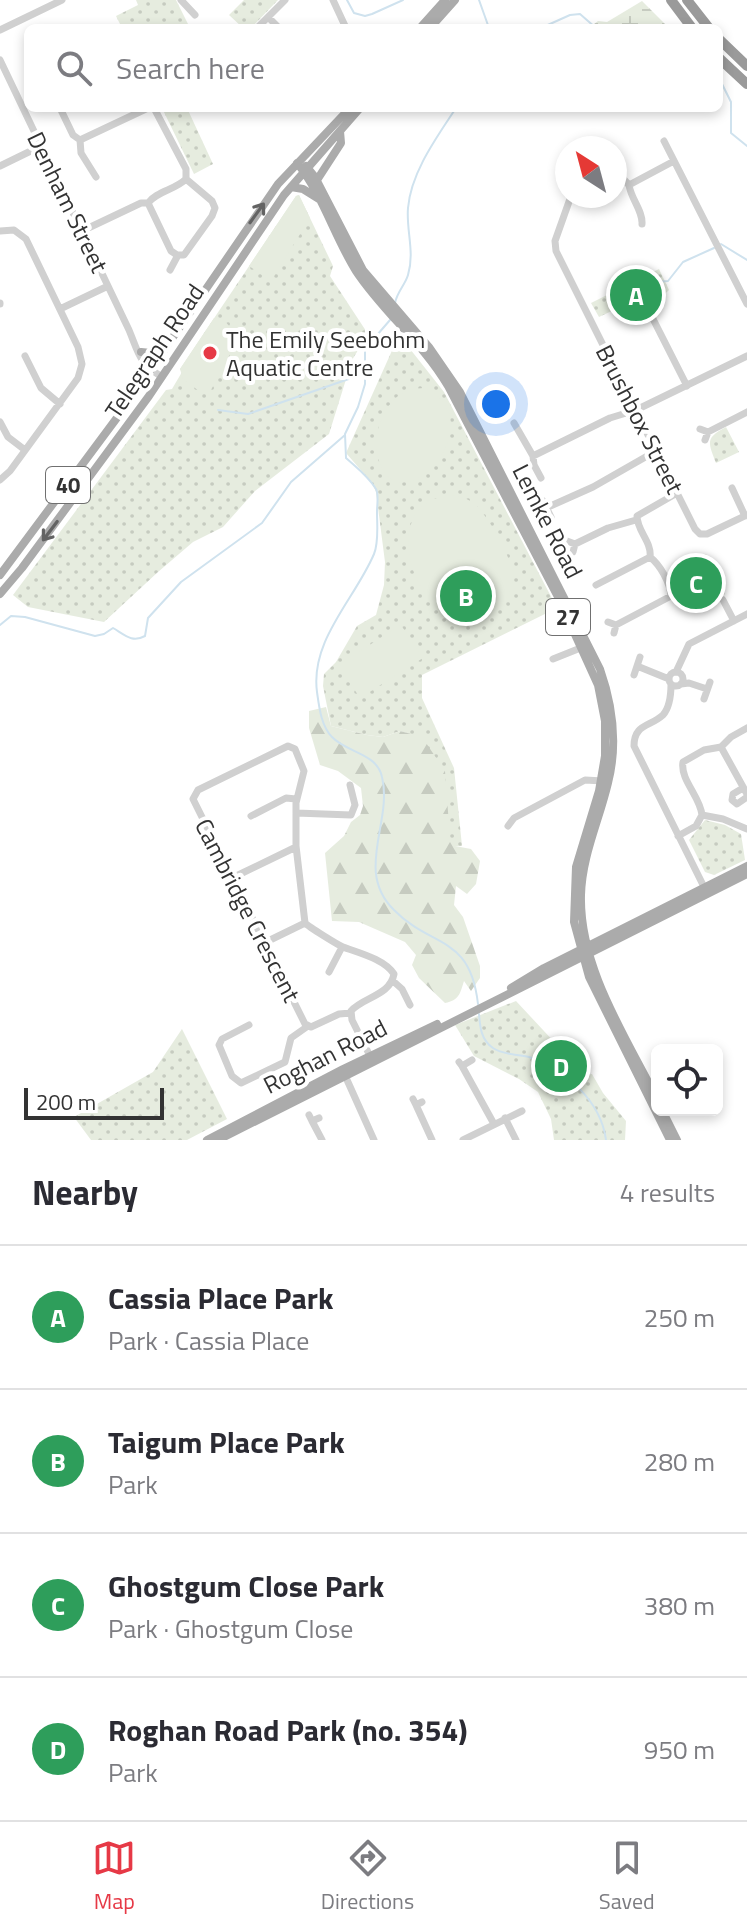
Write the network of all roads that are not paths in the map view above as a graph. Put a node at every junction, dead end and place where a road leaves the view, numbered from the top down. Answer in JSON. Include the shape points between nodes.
{"nodes":[{"id":1,"x":62,"y":0,"type":"edge"},
{"id":2,"x":181,"y":0,"type":"edge"},
{"id":3,"x":285,"y":0,"type":"edge"},
{"id":4,"x":333,"y":0,"type":"edge"},
{"id":5,"x":445,"y":0,"type":"edge"},
{"id":6,"x":455,"y":0,"type":"edge"},
{"id":7,"x":671,"y":0,"type":"edge"},
{"id":8,"x":687,"y":0,"type":"edge"},
{"id":9,"x":195,"y":15,"type":"dead end"},
{"id":10,"x":268,"y":17,"type":"junction"},
{"id":11,"x":261,"y":24,"type":"edge"},
{"id":12,"x":275,"y":24,"type":"edge"},
{"id":13,"x":344,"y":24,"type":"edge"},
{"id":14,"x":424,"y":24,"type":"edge"},
{"id":15,"x":434,"y":24,"type":"edge"},
{"id":16,"x":689,"y":24,"type":"edge"},
{"id":17,"x":706,"y":24,"type":"edge"},
{"id":18,"x":0,"y":30,"type":"edge"},
{"id":19,"x":723,"y":43,"type":"edge"},
{"id":20,"x":0,"y":60,"type":"edge"},
{"id":21,"x":723,"y":62,"type":"edge"},
{"id":22,"x":747,"y":66,"type":"edge"},
{"id":23,"x":747,"y":84,"type":"edge"},
{"id":24,"x":24,"y":110,"type":"edge"},
{"id":25,"x":25,"y":112,"type":"edge"},
{"id":26,"x":62,"y":112,"type":"edge"},
{"id":27,"x":142,"y":112,"type":"edge"},
{"id":28,"x":153,"y":112,"type":"edge"},
{"id":29,"x":346,"y":112,"type":"edge"},
{"id":30,"x":357,"y":112,"type":"edge"},
{"id":31,"x":340,"y":131,"type":"junction"},
{"id":32,"x":80,"y":140,"type":"junction"},
{"id":33,"x":664,"y":141,"type":"dead end"},
{"id":34,"x":41,"y":146,"type":"junction"},
{"id":35,"x":298,"y":161,"type":"junction"},
{"id":36,"x":674,"y":161,"type":"junction"},
{"id":37,"x":0,"y":166,"type":"edge"},
{"id":38,"x":306,"y":170,"type":"junction"},
{"id":39,"x":96,"y":177,"type":"dead end"},
{"id":40,"x":186,"y":179,"type":"junction"},
{"id":41,"x":317,"y":180,"type":"junction"},
{"id":42,"x":629,"y":185,"type":"joint"},
{"id":43,"x":291,"y":187,"type":"junction"},
{"id":44,"x":319,"y":199,"type":"junction"},
{"id":45,"x":148,"y":203,"type":"junction"},
{"id":46,"x":567,"y":208,"type":"edge"},
{"id":47,"x":642,"y":224,"type":"dead end"},
{"id":48,"x":0,"y":231,"type":"edge"},
{"id":49,"x":82,"y":231,"type":"junction"},
{"id":50,"x":178,"y":255,"type":"junction"},
{"id":51,"x":170,"y":273,"type":"dead end"},
{"id":52,"x":108,"y":286,"type":"junction"},
{"id":53,"x":372,"y":286,"type":"junction"},
{"id":54,"x":747,"y":304,"type":"edge"},
{"id":55,"x":60,"y":309,"type":"junction"},
{"id":56,"x":650,"y":313,"type":"dead end"},
{"id":57,"x":138,"y":348,"type":"junction"},
{"id":58,"x":161,"y":354,"type":"junction"},
{"id":59,"x":25,"y":356,"type":"dead end"},
{"id":60,"x":747,"y":356,"type":"edge"},
{"id":61,"x":152,"y":368,"type":"junction"},
{"id":62,"x":164,"y":375,"type":"junction"},
{"id":63,"x":687,"y":386,"type":"junction"},
{"id":64,"x":60,"y":404,"type":"junction"},
{"id":65,"x":636,"y":410,"type":"junction"},
{"id":66,"x":747,"y":412,"type":"edge"},
{"id":67,"x":0,"y":422,"type":"edge"},
{"id":68,"x":514,"y":423,"type":"dead end"},
{"id":69,"x":704,"y":434,"type":"dead end"},
{"id":70,"x":25,"y":450,"type":"junction"},
{"id":71,"x":656,"y":451,"type":"junction"},
{"id":72,"x":533,"y":456,"type":"junction"},
{"id":73,"x":541,"y":478,"type":"dead end"},
{"id":74,"x":0,"y":480,"type":"edge"},
{"id":75,"x":730,"y":485,"type":"dead end"},
{"id":76,"x":677,"y":493,"type":"junction"},
{"id":77,"x":746,"y":515,"type":"edge"},
{"id":78,"x":551,"y":517,"type":"dead end"},
{"id":79,"x":636,"y":520,"type":"junction"},
{"id":80,"x":572,"y":546,"type":"dead end"},
{"id":81,"x":650,"y":557,"type":"junction"},
{"id":82,"x":0,"y":575,"type":"edge"},
{"id":83,"x":593,"y":586,"type":"dead end"},
{"id":84,"x":0,"y":594,"type":"edge"},
{"id":85,"x":723,"y":600,"type":"dead end"},
{"id":86,"x":747,"y":614,"type":"edge"},
{"id":87,"x":734,"y":621,"type":"junction"},
{"id":88,"x":613,"y":627,"type":"dead end"},
{"id":89,"x":586,"y":646,"type":"junction"},
{"id":90,"x":640,"y":657,"type":"dead end"},
{"id":91,"x":553,"y":659,"type":"dead end"},
{"id":92,"x":677,"y":678,"type":"junction"},
{"id":93,"x":704,"y":699,"type":"dead end"},
{"id":94,"x":747,"y":728,"type":"edge"},
{"id":95,"x":721,"y":747,"type":"junction"},
{"id":96,"x":605,"y":781,"type":"junction"},
{"id":97,"x":350,"y":785,"type":"dead end"},
{"id":98,"x":746,"y":793,"type":"edge"},
{"id":99,"x":296,"y":799,"type":"junction"},
{"id":100,"x":296,"y":813,"type":"junction"},
{"id":101,"x":702,"y":815,"type":"junction"},
{"id":102,"x":251,"y":816,"type":"dead end"},
{"id":103,"x":508,"y":826,"type":"dead end"},
{"id":104,"x":747,"y":829,"type":"edge"},
{"id":105,"x":678,"y":836,"type":"junction"},
{"id":106,"x":296,"y":847,"type":"junction"},
{"id":107,"x":747,"y":866,"type":"edge"},
{"id":108,"x":747,"y":874,"type":"edge"},
{"id":109,"x":234,"y":877,"type":"junction"},
{"id":110,"x":706,"y":890,"type":"junction"},
{"id":111,"x":305,"y":923,"type":"junction"},
{"id":112,"x":583,"y":924,"type":"junction"},
{"id":113,"x":601,"y":939,"type":"junction"},
{"id":114,"x":266,"y":942,"type":"junction"},
{"id":115,"x":612,"y":942,"type":"junction"},
{"id":116,"x":342,"y":947,"type":"junction"},
{"id":117,"x":585,"y":952,"type":"junction"},
{"id":118,"x":570,"y":963,"type":"junction"},
{"id":119,"x":591,"y":970,"type":"junction"},
{"id":120,"x":329,"y":972,"type":"dead end"},
{"id":121,"x":393,"y":981,"type":"junction"},
{"id":122,"x":495,"y":1000,"type":"junction"},
{"id":123,"x":410,"y":1005,"type":"dead end"},
{"id":124,"x":351,"y":1013,"type":"junction"},
{"id":125,"x":249,"y":1025,"type":"dead end"},
{"id":126,"x":308,"y":1026,"type":"junction"},
{"id":127,"x":372,"y":1059,"type":"junction"},
{"id":128,"x":472,"y":1060,"type":"dead end"},
{"id":129,"x":344,"y":1072,"type":"junction"},
{"id":130,"x":651,"y":1087,"type":"edge"},
{"id":131,"x":417,"y":1102,"type":"dead end"},
{"id":132,"x":522,"y":1111,"type":"dead end"},
{"id":133,"x":665,"y":1116,"type":"edge"},
{"id":134,"x":313,"y":1118,"type":"dead end"},
{"id":135,"x":505,"y":1118,"type":"junction"},
{"id":136,"x":494,"y":1124,"type":"junction"},
{"id":137,"x":207,"y":1140,"type":"edge"},
{"id":138,"x":218,"y":1140,"type":"edge"},
{"id":139,"x":322,"y":1140,"type":"edge"},
{"id":140,"x":374,"y":1140,"type":"edge"},
{"id":141,"x":432,"y":1140,"type":"edge"},
{"id":142,"x":463,"y":1140,"type":"edge"},
{"id":143,"x":516,"y":1140,"type":"edge"},
{"id":144,"x":670,"y":1140,"type":"edge"},
{"id":145,"x":677,"y":1140,"type":"edge"}],
"edges":[{"from":1,"to":18,"type":"street"},
{"from":2,"to":9,"type":"street"},
{"from":3,"to":10,"type":"street"},
{"from":4,"to":13,"type":"street"},
{"from":5,"to":14,"type":"main road"},
{"from":6,"to":15,"type":"main road"},
{"from":7,"to":16,"type":"highway"},
{"from":8,"to":17,"type":"highway"},
{"from":10,"to":11,"type":"street"},
{"from":10,"to":12,"type":"street"},
{"from":19,"to":22,"type":"highway"},
{"from":20,"to":24,"type":"street","name":"Denham Street"},
{"from":21,"to":23,"type":"highway"},
{"from":25,"to":34,"type":"street","name":"Denham Street"},
{"from":26,"to":32,"type":"street"},
{"from":27,"to":32,"type":"street"},
{"from":28,"to":40,"type":"street","via":[[186,169]]},
{"from":29,"to":35,"type":"main road","name":"Telegraph Road"},
{"from":30,"to":31,"type":"main road","name":"Telegraph Road"},
{"from":31,"to":38,"type":"main road","name":"Telegraph Road","number":"40"},
{"from":31,"to":41,"type":"main road","via":[[341,143]]},
{"from":32,"to":39,"type":"street"},
{"from":33,"to":36,"type":"street"},
{"from":34,"to":37,"type":"street"},
{"from":34,"to":49,"type":"street","name":"Denham Street"},
{"from":35,"to":38,"type":"main road","name":"Lemke Road","number":"27"},
{"from":58,"to":35,"type":"main road","name":"Telegraph Road","number":"40","one_way":true},
{"from":36,"to":42,"type":"street"},
{"from":36,"to":54,"type":"street"},
{"from":38,"to":41,"type":"main road","name":"Lemke Road","number":"27"},
{"from":38,"to":43,"type":"main road","name":"Telegraph Road","number":"40"},
{"from":38,"to":44,"type":"main road","name":"Lemke Road","number":"27"},
{"from":40,"to":45,"type":"street"},
{"from":40,"to":50,"type":"street","via":[[215,210],[188,251]]},
{"from":41,"to":53,"type":"main road","name":"Lemke Road","number":"27"},
{"from":42,"to":47,"type":"street"},
{"from":43,"to":44,"type":"main road"},
{"from":43,"to":62,"type":"main road","name":"Telegraph Road","number":"40"},
{"from":44,"to":53,"type":"main road","name":"Lemke Road","number":"27","via":[[350,261]]},
{"from":45,"to":49,"type":"street"},
{"from":45,"to":50,"type":"street"},
{"from":46,"to":65,"type":"street","name":"Brushbox Street","via":[[555,247]]},
{"from":48,"to":55,"type":"street","via":[[14,230],[24,237]]},
{"from":49,"to":52,"type":"street","name":"Denham Street"},
{"from":50,"to":51,"type":"street"},
{"from":52,"to":55,"type":"street"},
{"from":52,"to":57,"type":"street","name":"Denham Street"},
{"from":53,"to":89,"type":"main road","name":"Lemke Road","number":"27","via":[[448,386]]},
{"from":55,"to":64,"type":"street","via":[[82,360],[78,378]]},
{"from":56,"to":63,"type":"street"},
{"from":57,"to":58,"type":"main road"},
{"from":57,"to":61,"type":"street","name":"Denham Street","via":[[139,358]]},
{"from":58,"to":61,"type":"main road","name":"Telegraph Road","number":"40"},
{"from":59,"to":64,"type":"street","via":[[41,388]]},
{"from":60,"to":63,"type":"street"},
{"from":61,"to":62,"type":"street","name":"Denham Street"},
{"from":61,"to":82,"type":"main road","name":"Telegraph Road","number":"40"},
{"from":62,"to":84,"type":"main road","name":"Telegraph Road","number":"40","one_way":true},
{"from":63,"to":65,"type":"street"},
{"from":64,"to":70,"type":"street"},
{"from":65,"to":71,"type":"street","name":"Brushbox Street"},
{"from":65,"to":72,"type":"street"},
{"from":66,"to":69,"type":"street"},
{"from":67,"to":70,"type":"street","via":[[8,437]]},
{"from":68,"to":72,"type":"street"},
{"from":70,"to":74,"type":"street"},
{"from":71,"to":76,"type":"street","name":"Brushbox Street"},
{"from":71,"to":78,"type":"street","via":[[596,485],[545,504]]},
{"from":72,"to":73,"type":"street"},
{"from":75,"to":77,"type":"street"},
{"from":76,"to":77,"type":"street","name":"Brushbox Street","via":[[700,534]]},
{"from":76,"to":79,"type":"street"},
{"from":79,"to":80,"type":"street"},
{"from":79,"to":81,"type":"street"},
{"from":81,"to":83,"type":"street"},
{"from":81,"to":88,"type":"street","via":[[659,565],[671,596]]},
{"from":85,"to":87,"type":"street"},
{"from":86,"to":87,"type":"street"},
{"from":87,"to":92,"type":"street","via":[[689,644]]},
{"from":89,"to":91,"type":"street"},
{"from":89,"to":96,"type":"main road","name":"Lemke Road","number":"27","via":[[604,708]]},
{"from":90,"to":92,"type":"street","via":[[636,671]]},
{"from":92,"to":93,"type":"street","via":[[708,686]]},
{"from":92,"to":105,"type":"street","via":[[664,713],[635,735],[635,749]]},
{"from":94,"to":95,"type":"street"},
{"from":95,"to":98,"type":"street"},
{"from":95,"to":101,"type":"street","via":[[704,750],[681,765]]},
{"from":96,"to":103,"type":"street","via":[[582,781]]},
{"from":96,"to":112,"type":"main road","name":"Lemke Road","number":"27","via":[[584,866]]},
{"from":96,"to":117,"type":"main road","name":"Lemke Road","number":"27","via":[[574,880],[573,909]]},
{"from":97,"to":100,"type":"street","via":[[355,805],[351,815]]},
{"from":99,"to":100,"type":"street","name":"Cambridge Crescent"},
{"from":99,"to":102,"type":"street","via":[[286,798]]},
{"from":99,"to":109,"type":"street","name":"Cambridge Crescent","via":[[304,768],[290,746],[192,794]]},
{"from":100,"to":106,"type":"street","name":"Cambridge Crescent"},
{"from":101,"to":104,"type":"street"},
{"from":101,"to":105,"type":"street","via":[[696,826]]},
{"from":105,"to":110,"type":"street"},
{"from":106,"to":109,"type":"street"},
{"from":106,"to":111,"type":"street","name":"Cambridge Crescent"},
{"from":107,"to":110,"type":"main road","name":"Roghan Road"},
{"from":108,"to":110,"type":"main road","name":"Roghan Road"},
{"from":109,"to":114,"type":"street","name":"Cambridge Crescent"},
{"from":110,"to":113,"type":"main road","name":"Roghan Road"},
{"from":110,"to":115,"type":"main road","name":"Roghan Road"},
{"from":111,"to":114,"type":"street"},
{"from":111,"to":116,"type":"street","name":"Cambridge Crescent"},
{"from":112,"to":113,"type":"main road"},
{"from":112,"to":117,"type":"main road","name":"Lemke Road","number":"27"},
{"from":113,"to":117,"type":"main road","name":"Roghan Road"},
{"from":114,"to":126,"type":"street","name":"Cambridge Crescent"},
{"from":115,"to":117,"type":"main road","name":"Roghan Road"},
{"from":115,"to":119,"type":"main road"},
{"from":116,"to":120,"type":"street"},
{"from":116,"to":121,"type":"street","name":"Cambridge Crescent","via":[[391,969]]},
{"from":117,"to":118,"type":"main road","name":"Roghan Road"},
{"from":117,"to":119,"type":"main road","number":"27"},
{"from":117,"to":122,"type":"main road","name":"Roghan Road","via":[[538,971]]},
{"from":118,"to":119,"type":"main road"},
{"from":118,"to":122,"type":"main road","name":"Roghan Road"},
{"from":119,"to":130,"type":"main road","number":"27"},
{"from":119,"to":144,"type":"main road","number":"27"},
{"from":121,"to":123,"type":"street"},
{"from":121,"to":124,"type":"street","name":"Cambridge Crescent"},
{"from":122,"to":127,"type":"main road","name":"Roghan Road"},
{"from":124,"to":126,"type":"street","name":"Cambridge Crescent"},
{"from":124,"to":127,"type":"street"},
{"from":125,"to":126,"type":"street","via":[[219,1045],[232,1076],[241,1083],[283,1064],[291,1038]]},
{"from":127,"to":129,"type":"main road","name":"Roghan Road"},
{"from":128,"to":136,"type":"street","via":[[461,1064]]},
{"from":129,"to":137,"type":"main road","name":"Roghan Road"},
{"from":129,"to":138,"type":"main road","name":"Roghan Road"},
{"from":129,"to":140,"type":"street"},
{"from":131,"to":141,"type":"street"},
{"from":132,"to":135,"type":"street"},
{"from":133,"to":145,"type":"main road"},
{"from":134,"to":139,"type":"street"},
{"from":135,"to":136,"type":"street"},
{"from":135,"to":143,"type":"street"},
{"from":136,"to":142,"type":"street"}]}
